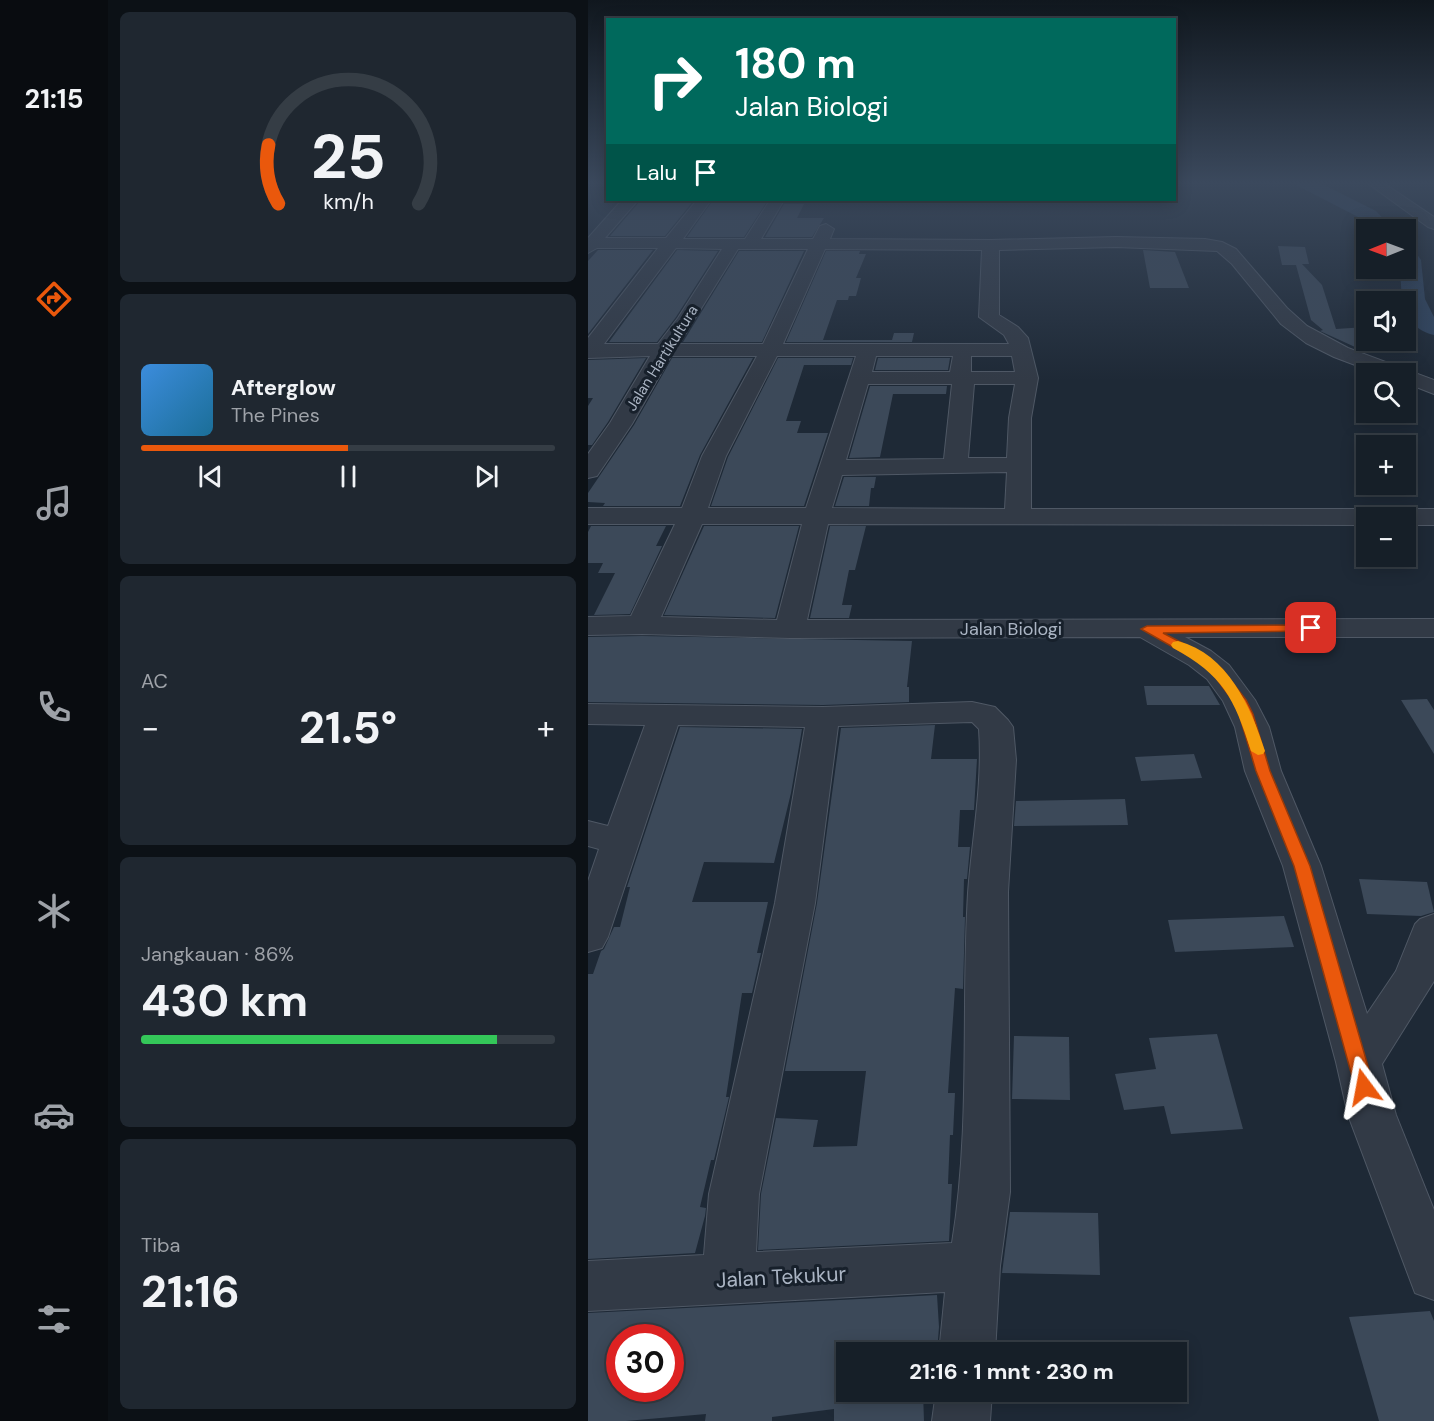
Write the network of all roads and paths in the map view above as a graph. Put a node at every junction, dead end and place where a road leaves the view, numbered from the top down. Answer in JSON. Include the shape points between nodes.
{"nodes":[{"id":1,"x":665,"y":248,"type":"edge"},
{"id":2,"x":738,"y":248,"type":"edge"},
{"id":3,"x":817,"y":248,"type":"edge"},
{"id":4,"x":991,"y":248,"type":"edge"},
{"id":5,"x":1224,"y":248,"type":"edge"},
{"id":6,"x":771,"y":349,"type":"junction"},
{"id":7,"x":588,"y":350,"type":"edge"},
{"id":8,"x":664,"y":350,"type":"junction"},
{"id":9,"x":868,"y":350,"type":"junction"},
{"id":10,"x":963,"y":350,"type":"junction"},
{"id":11,"x":1021,"y":350,"type":"junction"},
{"id":12,"x":1371,"y":363,"type":"edge"},
{"id":13,"x":860,"y":378,"type":"junction"},
{"id":14,"x":960,"y":378,"type":"junction"},
{"id":15,"x":1027,"y":378,"type":"junction"},
{"id":16,"x":1416,"y":380,"type":"edge"},
{"id":17,"x":1434,"y":388,"type":"edge"},
{"id":18,"x":955,"y":465,"type":"junction"},
{"id":19,"x":1018,"y":465,"type":"junction"},
{"id":20,"x":831,"y":468,"type":"junction"},
{"id":21,"x":588,"y":471,"type":"edge"},
{"id":22,"x":588,"y":516,"type":"edge"},
{"id":23,"x":692,"y":516,"type":"junction"},
{"id":24,"x":817,"y":516,"type":"junction"},
{"id":25,"x":1018,"y":516,"type":"junction"},
{"id":26,"x":1434,"y":517,"type":"edge"},
{"id":27,"x":642,"y":625,"type":"junction"},
{"id":28,"x":588,"y":626,"type":"edge"},
{"id":29,"x":1434,"y":628,"type":"edge"},
{"id":30,"x":790,"y":629,"type":"junction"},
{"id":31,"x":1147,"y":629,"type":"junction"},
{"id":32,"x":588,"y":714,"type":"edge"},
{"id":33,"x":665,"y":714,"type":"junction"},
{"id":34,"x":823,"y":717,"type":"junction"},
{"id":35,"x":604,"y":838,"type":"edge"},
{"id":36,"x":1434,"y":928,"type":"edge"},
{"id":37,"x":588,"y":937,"type":"edge"},
{"id":38,"x":1359,"y":1062,"type":"junction"},
{"id":39,"x":974,"y":1266,"type":"junction"},
{"id":40,"x":1434,"y":1275,"type":"edge"},
{"id":41,"x":728,"y":1280,"type":"junction"},
{"id":42,"x":588,"y":1286,"type":"edge"},
{"id":43,"x":968,"y":1342,"type":"edge"},
{"id":44,"x":963,"y":1402,"type":"edge"},
{"id":45,"x":961,"y":1421,"type":"edge"}],
"edges":[{"from":1,"to":7,"type":"street"},
{"from":2,"to":8,"type":"street","name":"Jalan Hartikultura"},
{"from":3,"to":6,"type":"street"},
{"from":4,"to":11,"type":"street","via":[[989,317],[1018,338]]},
{"from":5,"to":12,"type":"street","via":[[1300,330]]},
{"from":6,"to":8,"type":"street"},
{"from":6,"to":9,"type":"street"},
{"from":6,"to":23,"type":"street","via":[[714,456]]},
{"from":7,"to":8,"type":"street"},
{"from":8,"to":21,"type":"street","name":"Jalan Hartikultura"},
{"from":9,"to":10,"type":"street"},
{"from":9,"to":13,"type":"street"},
{"from":10,"to":11,"type":"street"},
{"from":10,"to":14,"type":"street"},
{"from":11,"to":15,"type":"street"},
{"from":13,"to":14,"type":"street"},
{"from":13,"to":20,"type":"street"},
{"from":14,"to":15,"type":"street"},
{"from":14,"to":18,"type":"street","via":[[964,387]]},
{"from":15,"to":19,"type":"street"},
{"from":16,"to":17,"type":"street"},
{"from":18,"to":19,"type":"street"},
{"from":18,"to":20,"type":"street"},
{"from":19,"to":25,"type":"street"},
{"from":20,"to":24,"type":"street"},
{"from":22,"to":23,"type":"street"},
{"from":23,"to":24,"type":"street"},
{"from":23,"to":27,"type":"street"},
{"from":24,"to":25,"type":"street"},
{"from":24,"to":30,"type":"street"},
{"from":25,"to":26,"type":"street"},
{"from":27,"to":28,"type":"street","name":"Jalan Biologi"},
{"from":27,"to":30,"type":"street","name":"Jalan Biologi"},
{"from":29,"to":31,"type":"street","name":"Jalan Biologi"},
{"from":30,"to":31,"type":"street","name":"Jalan Biologi"},
{"from":31,"to":38,"type":"street","via":[[1200,658],[1218,672],[1239,700],[1302,866]]},
{"from":32,"to":33,"type":"street"},
{"from":33,"to":34,"type":"street"},
{"from":33,"to":35,"type":"street"},
{"from":34,"to":39,"type":"street","via":[[972,712],[983,714],[996,728],[999,760],[988,892],[985,1192]]},
{"from":34,"to":41,"type":"street","via":[[795,903],[734,1194]]},
{"from":35,"to":37,"type":"street"},
{"from":36,"to":38,"type":"street","via":[[1416,975]]},
{"from":38,"to":40,"type":"street","via":[[1372,1115]]},
{"from":39,"to":41,"type":"street","name":"Jalan Tekukur"},
{"from":39,"to":43,"type":"street"},
{"from":41,"to":42,"type":"street","name":"Jalan Tekukur"},
{"from":44,"to":45,"type":"street"}]}
